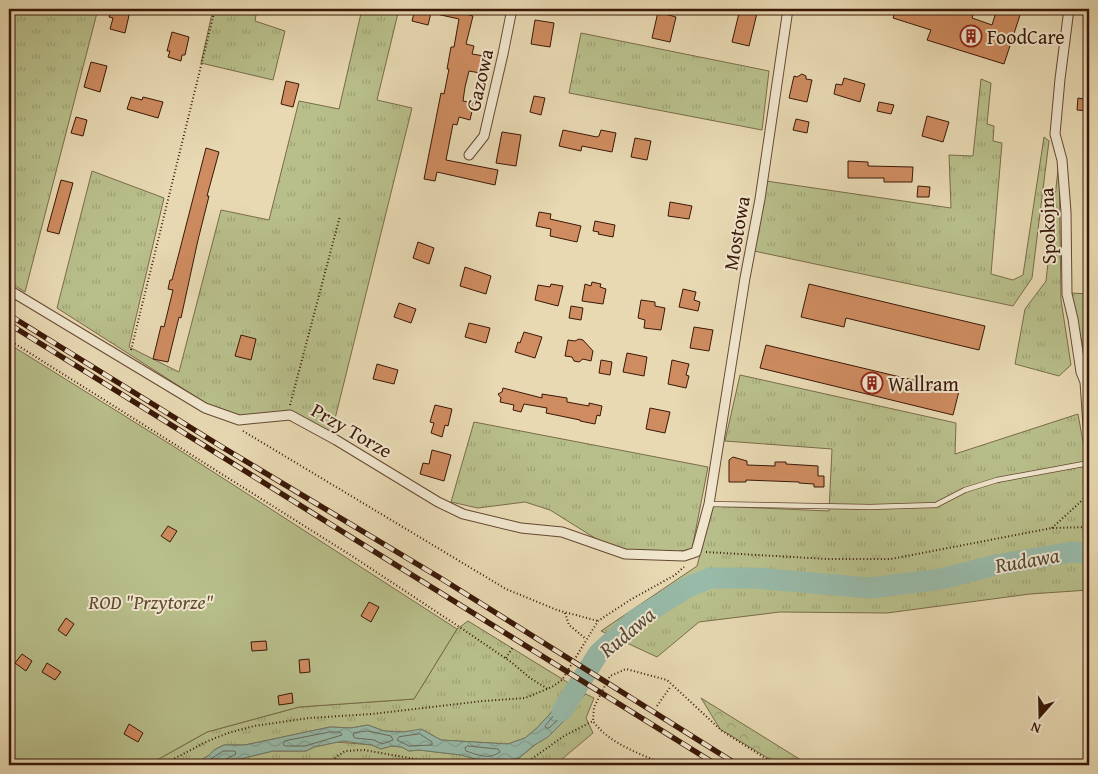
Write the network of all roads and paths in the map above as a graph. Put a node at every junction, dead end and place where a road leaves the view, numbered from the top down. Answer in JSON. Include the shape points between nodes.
{"nodes":[{"id":1,"x":215,"y":9,"type":"edge"},
{"id":2,"x":512,"y":9,"type":"edge"},
{"id":3,"x":788,"y":9,"type":"edge"},
{"id":4,"x":1069,"y":9,"type":"edge"},
{"id":5,"x":469,"y":155,"type":"dead end"},
{"id":6,"x":340,"y":216,"type":"dead end"},
{"id":7,"x":9,"y":290,"type":"edge"},
{"id":8,"x":9,"y":340,"type":"edge"},
{"id":9,"x":128,"y":362,"type":"junction"},
{"id":10,"x":290,"y":415,"type":"junction"},
{"id":11,"x":229,"y":417,"type":"junction"},
{"id":12,"x":1089,"y":441,"type":"edge"},
{"id":13,"x":1089,"y":463,"type":"edge"},
{"id":14,"x":1089,"y":494,"type":"edge"},
{"id":15,"x":709,"y":504,"type":"junction"},
{"id":16,"x":1089,"y":527,"type":"edge"},
{"id":17,"x":1052,"y":528,"type":"junction"},
{"id":18,"x":696,"y":552,"type":"junction"},
{"id":19,"x":565,"y":612,"type":"junction"},
{"id":20,"x":598,"y":621,"type":"junction"},
{"id":21,"x":586,"y":639,"type":"junction"},
{"id":22,"x":513,"y":647,"type":"dead end"},
{"id":23,"x":505,"y":658,"type":"junction"},
{"id":24,"x":672,"y":685,"type":"junction"},
{"id":25,"x":548,"y":689,"type":"junction"},
{"id":26,"x":657,"y":706,"type":"dead end"},
{"id":27,"x":593,"y":721,"type":"junction"},
{"id":28,"x":162,"y":765,"type":"edge"},
{"id":29,"x":316,"y":765,"type":"edge"},
{"id":30,"x":461,"y":765,"type":"edge"},
{"id":31,"x":523,"y":765,"type":"edge"},
{"id":32,"x":666,"y":765,"type":"edge"},
{"id":33,"x":776,"y":765,"type":"edge"}],
"edges":[{"from":1,"to":9,"type":"path"},
{"from":2,"to":5,"type":"street","name":"Gazowa","via":[[484,136]]},
{"from":3,"to":15,"type":"street","name":"Mostowa"},
{"from":4,"to":12,"type":"street","name":"Spokojna","via":[[1056,134],[1062,160],[1066,212],[1066,294],[1085,382]]},
{"from":6,"to":10,"type":"path","via":[[289,408]]},
{"from":7,"to":9,"type":"street","name":"Przy Torze"},
{"from":8,"to":23,"type":"path","via":[[271,505]]},
{"from":9,"to":11,"type":"street","name":"Przy Torze","via":[[205,408]]},
{"from":10,"to":11,"type":"street","name":"Przy Torze","via":[[239,420]]},
{"from":10,"to":18,"type":"street","name":"Przy Torze","via":[[463,514],[521,528],[562,532],[625,554],[684,556]]},
{"from":11,"to":19,"type":"path","via":[[237,427],[506,589]]},
{"from":13,"to":15,"type":"lane","via":[[997,480],[965,490],[936,505]]},
{"from":14,"to":17,"type":"path"},
{"from":15,"to":18,"type":"street","name":"Mostowa"},
{"from":16,"to":17,"type":"path"},
{"from":17,"to":18,"type":"path","via":[[891,560]]},
{"from":18,"to":20,"type":"path","via":[[675,575]]},
{"from":19,"to":20,"type":"path"},
{"from":19,"to":21,"type":"path","via":[[569,625]]},
{"from":20,"to":21,"type":"path"},
{"from":21,"to":25,"type":"path","via":[[562,680]]},
{"from":22,"to":23,"type":"path"},
{"from":23,"to":25,"type":"path"},
{"from":24,"to":26,"type":"path"},
{"from":24,"to":27,"type":"path","via":[[667,680],[626,668],[610,676],[594,707]]},
{"from":24,"to":33,"type":"path","via":[[722,731]]},
{"from":25,"to":28,"type":"path","via":[[525,698],[254,726],[208,741]]},
{"from":27,"to":31,"type":"path","via":[[564,736]]},
{"from":27,"to":32,"type":"path","via":[[610,738]]},
{"from":29,"to":30,"type":"path","via":[[332,762],[345,751],[364,750]]}]}
